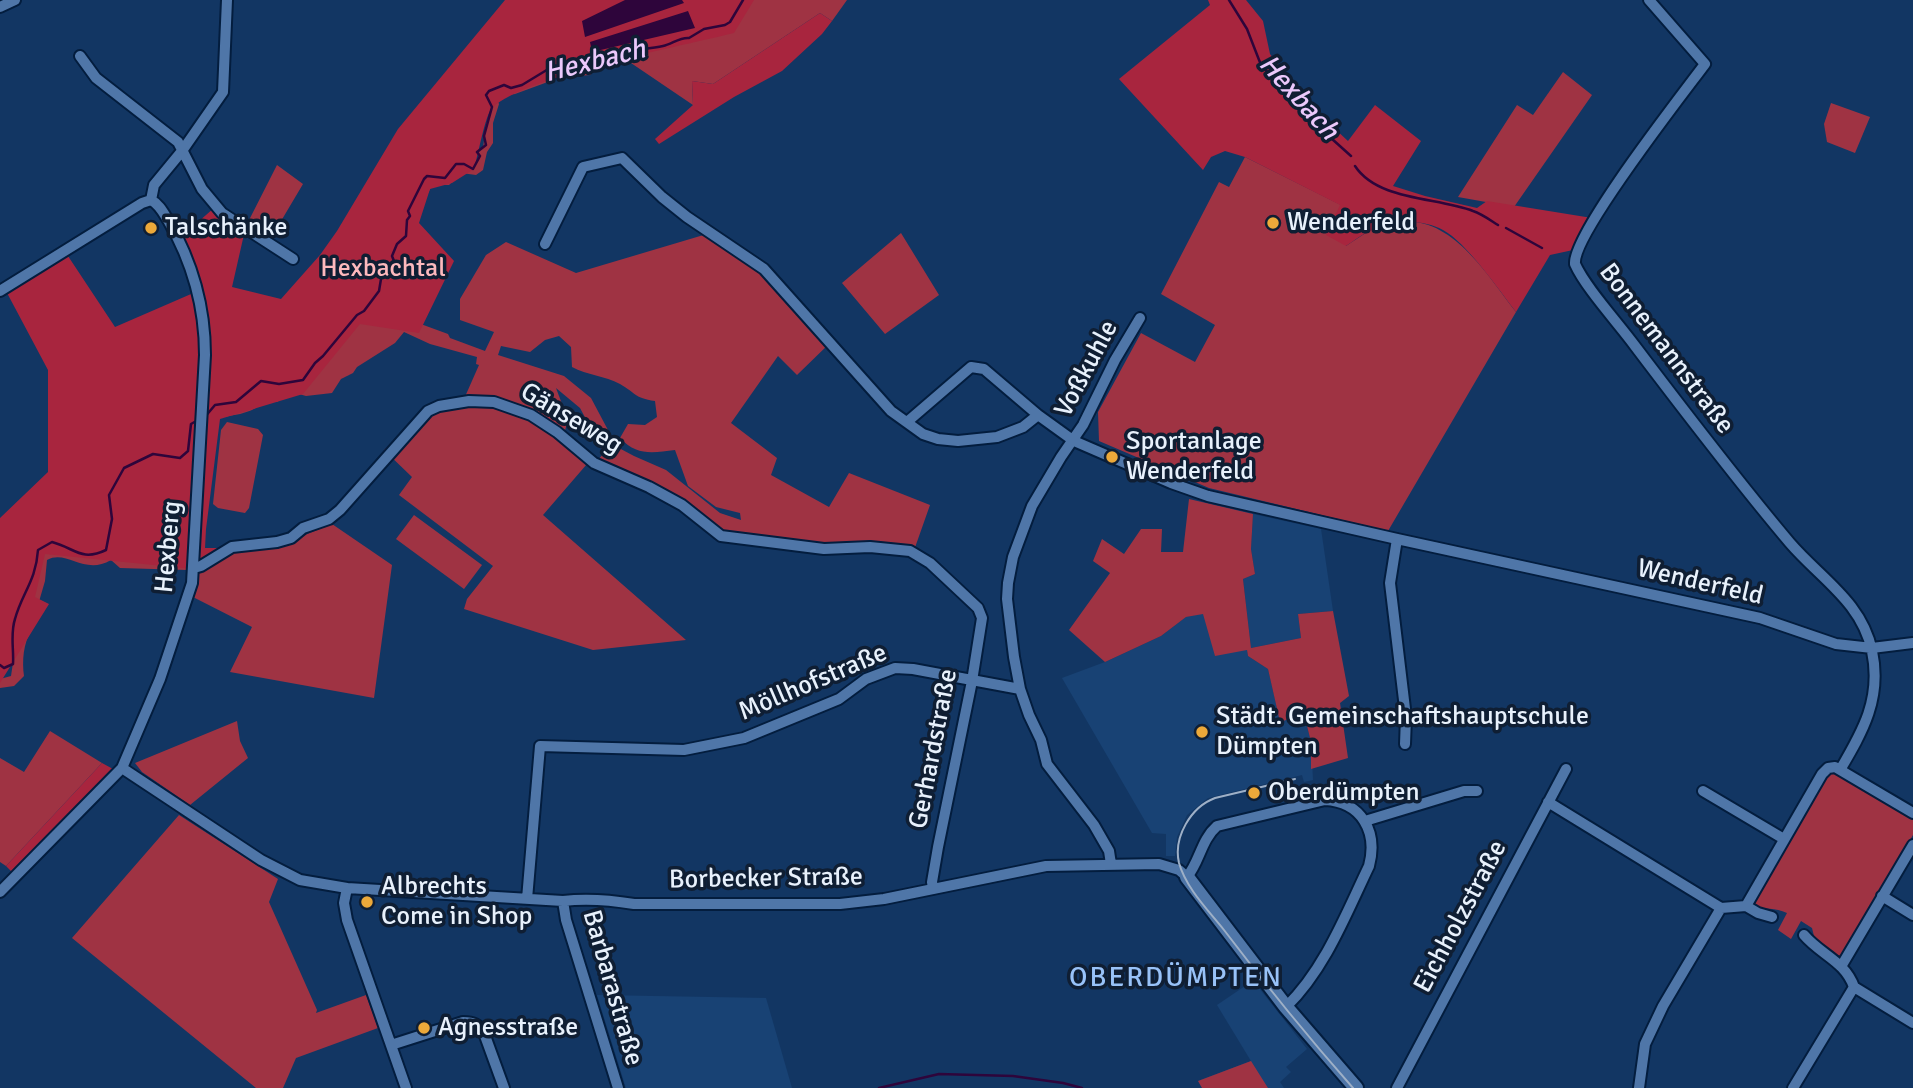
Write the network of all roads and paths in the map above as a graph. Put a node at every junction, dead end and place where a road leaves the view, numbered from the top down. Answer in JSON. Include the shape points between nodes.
{"nodes":[{"id":1,"x":15,"y":0,"type":"edge"},
{"id":2,"x":227,"y":0,"type":"edge"},
{"id":3,"x":1649,"y":0,"type":"edge"},
{"id":4,"x":0,"y":7,"type":"edge"},
{"id":5,"x":80,"y":56,"type":"dead end"},
{"id":6,"x":182,"y":151,"type":"junction"},
{"id":7,"x":151,"y":200,"type":"junction"},
{"id":8,"x":545,"y":244,"type":"dead end"},
{"id":9,"x":293,"y":259,"type":"dead end"},
{"id":10,"x":0,"y":292,"type":"edge"},
{"id":11,"x":1140,"y":318,"type":"dead end"},
{"id":12,"x":1038,"y":415,"type":"junction"},
{"id":13,"x":907,"y":422,"type":"junction"},
{"id":14,"x":1074,"y":441,"type":"junction"},
{"id":15,"x":1397,"y":539,"type":"junction"},
{"id":16,"x":194,"y":568,"type":"junction"},
{"id":17,"x":982,"y":618,"type":"joint"},
{"id":18,"x":1913,"y":643,"type":"edge"},
{"id":19,"x":1872,"y":648,"type":"junction"},
{"id":20,"x":972,"y":681,"type":"junction"},
{"id":21,"x":1020,"y":689,"type":"junction"},
{"id":22,"x":1405,"y":744,"type":"dead end"},
{"id":23,"x":122,"y":768,"type":"junction"},
{"id":24,"x":1566,"y":769,"type":"dead end"},
{"id":25,"x":1840,"y":770,"type":"junction"},
{"id":26,"x":1477,"y":791,"type":"dead end"},
{"id":27,"x":1703,"y":791,"type":"dead end"},
{"id":28,"x":1548,"y":802,"type":"junction"},
{"id":29,"x":1913,"y":813,"type":"edge"},
{"id":30,"x":1365,"y":821,"type":"junction"},
{"id":31,"x":1784,"y":839,"type":"junction"},
{"id":32,"x":1913,"y":845,"type":"edge"},
{"id":33,"x":1111,"y":864,"type":"junction"},
{"id":34,"x":1187,"y":877,"type":"junction"},
{"id":35,"x":347,"y":888,"type":"junction"},
{"id":36,"x":933,"y":889,"type":"junction"},
{"id":37,"x":0,"y":892,"type":"edge"},
{"id":38,"x":1882,"y":897,"type":"junction"},
{"id":39,"x":527,"y":899,"type":"junction"},
{"id":40,"x":563,"y":901,"type":"junction"},
{"id":41,"x":1746,"y":906,"type":"junction"},
{"id":42,"x":1721,"y":908,"type":"junction"},
{"id":43,"x":1913,"y":915,"type":"edge"},
{"id":44,"x":1772,"y":917,"type":"dead end"},
{"id":45,"x":1804,"y":935,"type":"dead end"},
{"id":46,"x":1842,"y":965,"type":"junction"},
{"id":47,"x":1854,"y":987,"type":"junction"},
{"id":48,"x":1286,"y":1007,"type":"junction"},
{"id":49,"x":1913,"y":1023,"type":"edge"},
{"id":50,"x":391,"y":1045,"type":"junction"},
{"id":51,"x":406,"y":1088,"type":"edge"},
{"id":52,"x":504,"y":1088,"type":"edge"},
{"id":53,"x":618,"y":1088,"type":"edge"},
{"id":54,"x":1356,"y":1088,"type":"edge"},
{"id":55,"x":1397,"y":1088,"type":"edge"},
{"id":56,"x":1639,"y":1088,"type":"edge"},
{"id":57,"x":1793,"y":1088,"type":"edge"}],
"edges":[{"from":1,"to":4,"type":"street"},
{"from":2,"to":6,"type":"street","via":[[223,92]]},
{"from":3,"to":19,"type":"street","name":"Bonnemannstraße","via":[[1705,64],[1605,201],[1578,247],[1575,264],[1743,486],[1792,545],[1853,606]]},
{"from":5,"to":6,"type":"street","via":[[96,78],[175,139]]},
{"from":6,"to":7,"type":"street","via":[[154,186]]},
{"from":6,"to":9,"type":"street","via":[[215,207]]},
{"from":7,"to":10,"type":"street"},
{"from":7,"to":16,"type":"street","name":"Hexberg","via":[[176,234],[200,293],[205,341]]},
{"from":8,"to":13,"type":"street","via":[[583,167],[622,158],[662,197],[764,269],[891,411]]},
{"from":11,"to":14,"type":"street","name":"Voßkuhle"},
{"from":12,"to":13,"type":"street","via":[[997,437],[958,440],[937,439]]},
{"from":12,"to":13,"type":"street","name":"Wenderfeld","via":[[984,369],[971,367]]},
{"from":12,"to":14,"type":"street","name":"Wenderfeld"},
{"from":14,"to":15,"type":"street","name":"Wenderfeld","via":[[1201,494]]},
{"from":14,"to":21,"type":"street","name":"Voßkuhle","via":[[1032,506],[1013,556],[1007,599]]},
{"from":15,"to":19,"type":"street","name":"Wenderfeld","via":[[1760,618],[1836,644]]},
{"from":15,"to":22,"type":"street","via":[[1390,583]]},
{"from":16,"to":17,"type":"street","name":"Gänseweg","via":[[232,547],[285,540],[329,519],[428,411],[486,401],[531,415],[594,463],[682,505],[721,536],[824,549],[910,551],[930,563],[978,608]]},
{"from":16,"to":23,"type":"street","name":"Hexberg","via":[[189,598],[160,679]]},
{"from":17,"to":20,"type":"street","name":"Gerhardstraße"},
{"from":18,"to":19,"type":"street","name":"Wenderfeld"},
{"from":19,"to":25,"type":"street","via":[[1875,679],[1869,715]]},
{"from":20,"to":21,"type":"street","name":"Möllhofstraße"},
{"from":20,"to":36,"type":"street","name":"Gerhardstraße"},
{"from":20,"to":39,"type":"street","name":"Möllhofstraße","via":[[895,668],[866,679],[839,699],[744,738],[684,750],[540,746]]},
{"from":21,"to":33,"type":"street","name":"Voßkuhle","via":[[1047,764],[1094,825]]},
{"from":23,"to":35,"type":"street","name":"Borbecker Straße","via":[[276,869],[300,880]]},
{"from":23,"to":37,"type":"street","name":"Hexberg"},
{"from":24,"to":28,"type":"street","name":"Eichholzstraße"},
{"from":25,"to":29,"type":"street"},
{"from":25,"to":31,"type":"street","via":[[1829,768],[1822,774]]},
{"from":26,"to":30,"type":"street"},
{"from":27,"to":31,"type":"street"},
{"from":28,"to":42,"type":"street"},
{"from":28,"to":55,"type":"street","name":"Eichholzstraße"},
{"from":30,"to":34,"type":"street","via":[[1344,803],[1325,800],[1223,824],[1208,834]]},
{"from":30,"to":48,"type":"street","via":[[1373,844],[1369,866],[1317,966]]},
{"from":31,"to":41,"type":"street"},
{"from":32,"to":38,"type":"street"},
{"from":33,"to":34,"type":"street","name":"Borbecker Straße","via":[[1166,865]]},
{"from":33,"to":36,"type":"street","name":"Borbecker Straße","via":[[1025,869]]},
{"from":34,"to":48,"type":"street"},
{"from":35,"to":39,"type":"street","name":"Borbecker Straße"},
{"from":35,"to":50,"type":"street","via":[[347,920]]},
{"from":36,"to":40,"type":"street","name":"Borbecker Straße","via":[[840,904]]},
{"from":38,"to":43,"type":"street"},
{"from":38,"to":46,"type":"street"},
{"from":39,"to":40,"type":"street","name":"Borbecker Straße"},
{"from":40,"to":53,"type":"street","name":"Barbarastraße"},
{"from":41,"to":42,"type":"street"},
{"from":41,"to":44,"type":"street"},
{"from":42,"to":56,"type":"street","via":[[1645,1044]]},
{"from":45,"to":46,"type":"street"},
{"from":46,"to":47,"type":"street"},
{"from":47,"to":49,"type":"street"},
{"from":47,"to":57,"type":"street"},
{"from":48,"to":54,"type":"street"},
{"from":50,"to":51,"type":"street"},
{"from":50,"to":52,"type":"street","via":[[472,1022],[484,1032]]}]}
